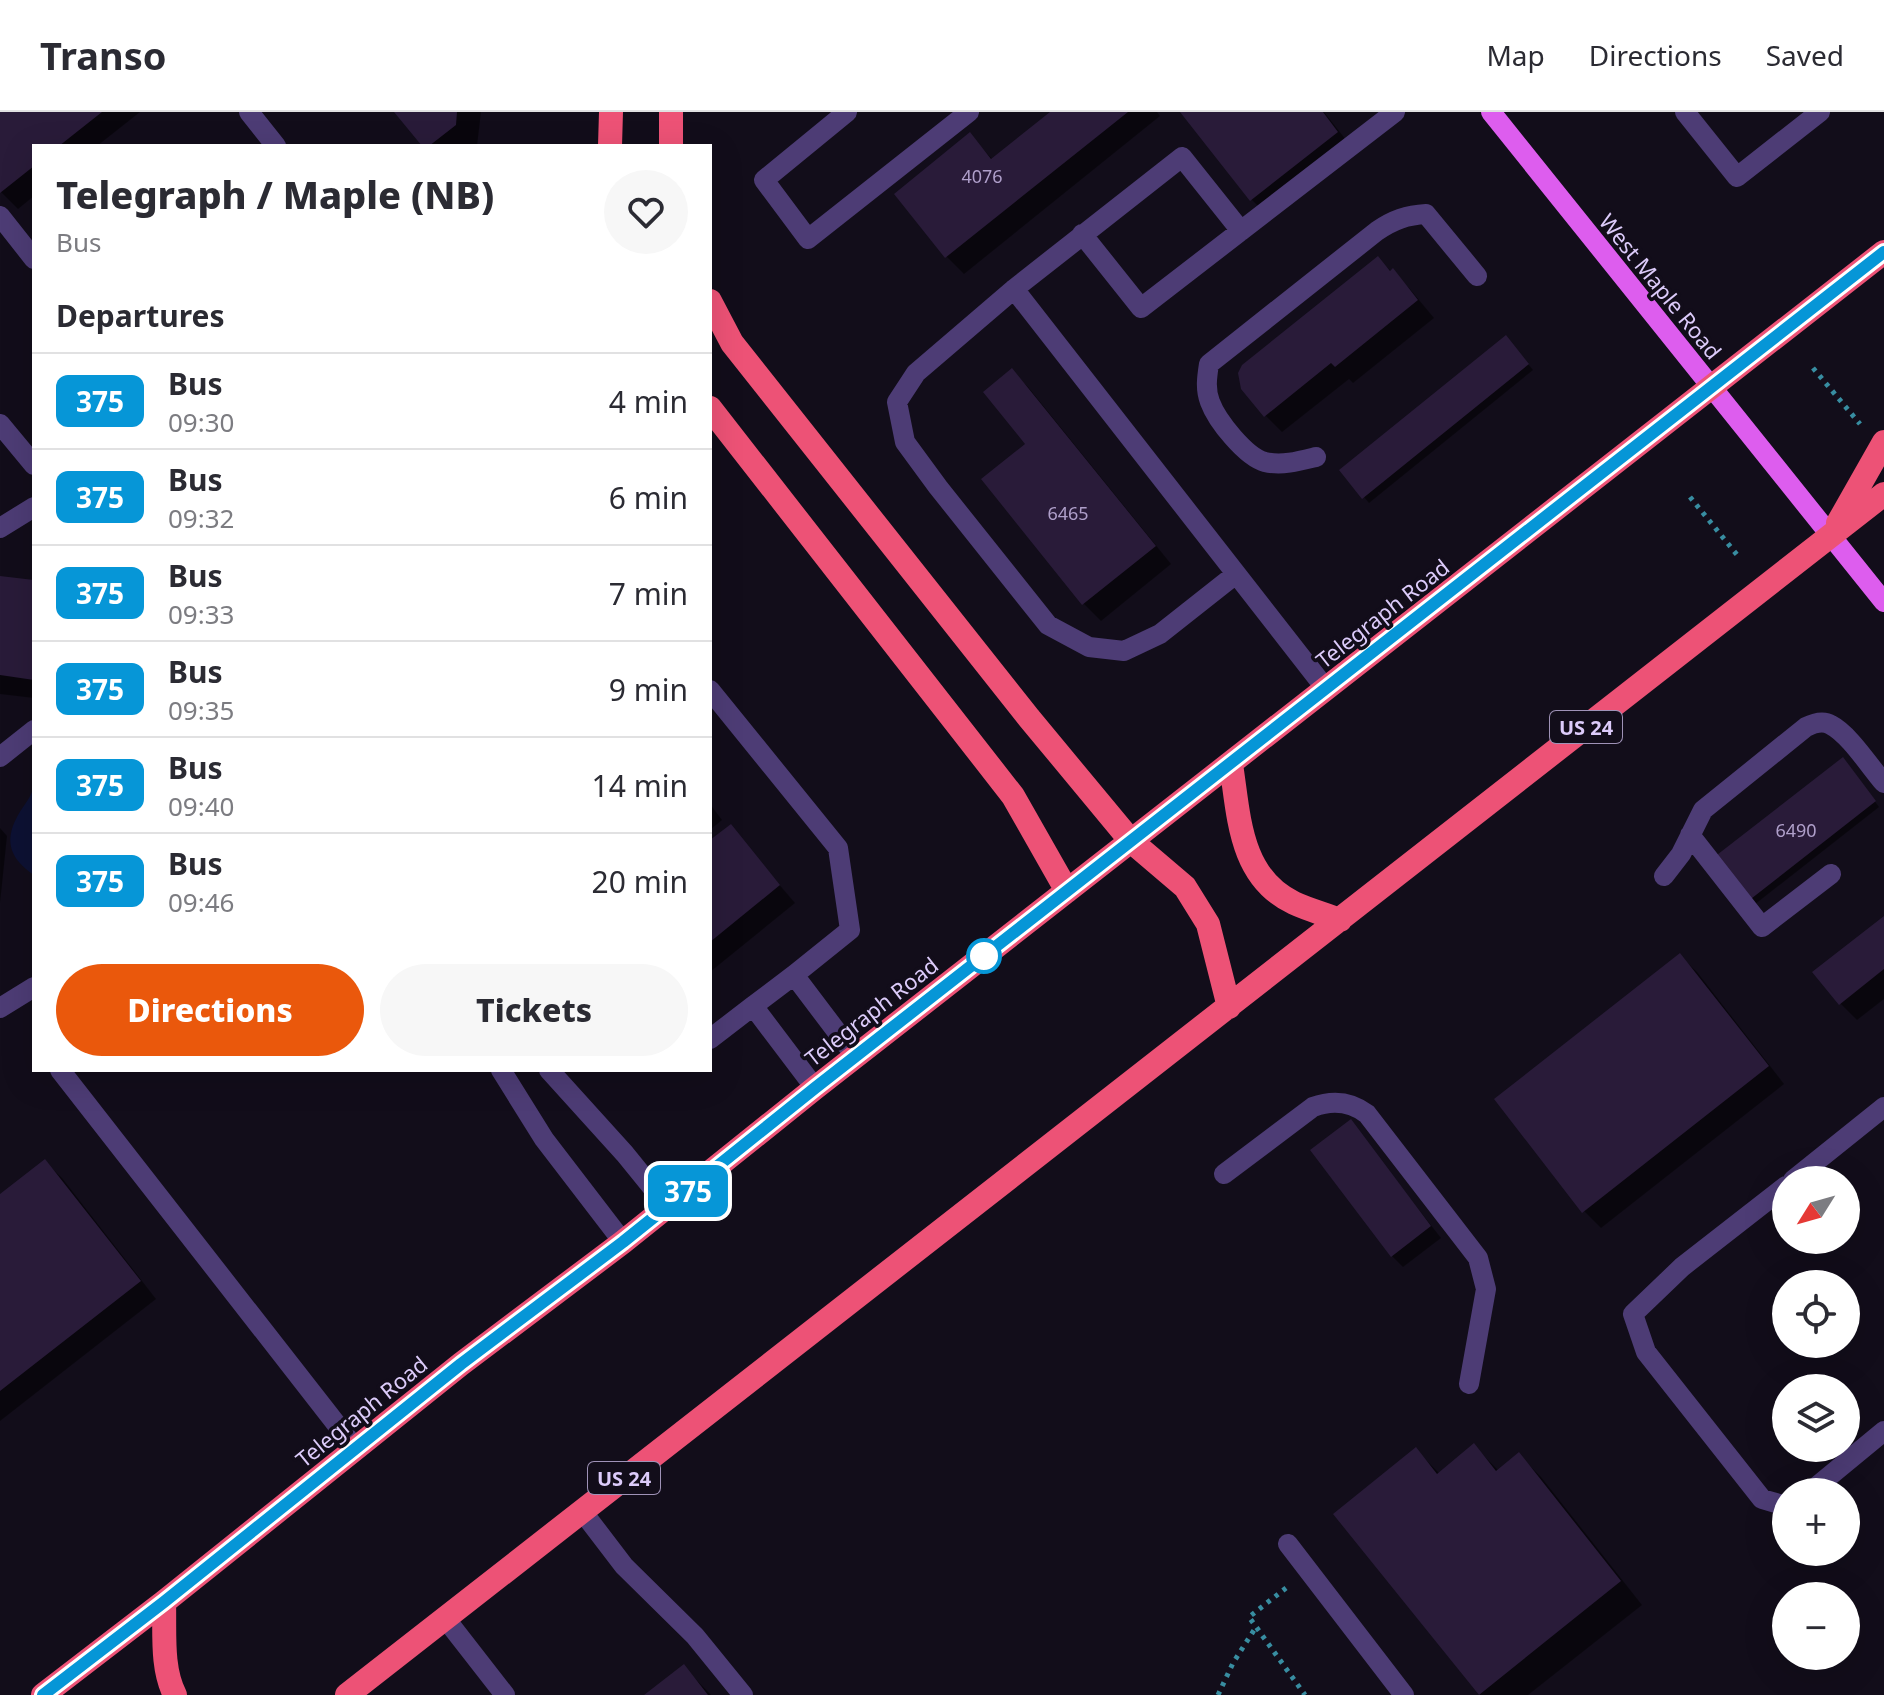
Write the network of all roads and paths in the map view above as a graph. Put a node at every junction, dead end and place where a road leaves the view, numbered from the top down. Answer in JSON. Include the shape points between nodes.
{"nodes":[{"id":1,"x":249,"y":112,"type":"edge"},
{"id":2,"x":611,"y":112,"type":"edge"},
{"id":3,"x":671,"y":112,"type":"edge"},
{"id":4,"x":847,"y":112,"type":"edge"},
{"id":5,"x":969,"y":112,"type":"edge"},
{"id":6,"x":1395,"y":112,"type":"edge"},
{"id":7,"x":1491,"y":112,"type":"edge"},
{"id":8,"x":1685,"y":112,"type":"edge"},
{"id":9,"x":1820,"y":112,"type":"edge"},
{"id":10,"x":821,"y":120,"type":"edge"},
{"id":11,"x":274,"y":144,"type":"edge"},
{"id":12,"x":610,"y":144,"type":"edge"},
{"id":13,"x":671,"y":144,"type":"edge"},
{"id":14,"x":0,"y":216,"type":"edge"},
{"id":15,"x":1241,"y":231,"type":"junction"},
{"id":16,"x":1082,"y":234,"type":"junction"},
{"id":17,"x":1884,"y":252,"type":"edge"},
{"id":18,"x":32,"y":256,"type":"edge"},
{"id":19,"x":1477,"y":276,"type":"dead end"},
{"id":20,"x":1014,"y":289,"type":"junction"},
{"id":21,"x":712,"y":305,"type":"edge"},
{"id":22,"x":1813,"y":368,"type":"dead end"},
{"id":23,"x":1711,"y":388,"type":"junction"},
{"id":24,"x":712,"y":411,"type":"edge"},
{"id":25,"x":0,"y":424,"type":"edge"},
{"id":26,"x":1863,"y":428,"type":"dead end"},
{"id":27,"x":1884,"y":442,"type":"edge"},
{"id":28,"x":1316,"y":457,"type":"dead end"},
{"id":29,"x":32,"y":463,"type":"edge"},
{"id":30,"x":1884,"y":494,"type":"edge"},
{"id":31,"x":1690,"y":497,"type":"dead end"},
{"id":32,"x":32,"y":508,"type":"edge"},
{"id":33,"x":0,"y":528,"type":"edge"},
{"id":34,"x":1831,"y":535,"type":"junction"},
{"id":35,"x":1738,"y":556,"type":"dead end"},
{"id":36,"x":1236,"y":574,"type":"junction"},
{"id":37,"x":1884,"y":602,"type":"edge"},
{"id":38,"x":1326,"y":689,"type":"junction"},
{"id":39,"x":712,"y":692,"type":"edge"},
{"id":40,"x":32,"y":732,"type":"edge"},
{"id":41,"x":0,"y":757,"type":"edge"},
{"id":42,"x":1231,"y":764,"type":"junction"},
{"id":43,"x":1884,"y":783,"type":"edge"},
{"id":44,"x":1690,"y":835,"type":"junction"},
{"id":45,"x":1131,"y":841,"type":"junction"},
{"id":46,"x":1831,"y":874,"type":"dead end"},
{"id":47,"x":1664,"y":876,"type":"dead end"},
{"id":48,"x":1067,"y":891,"type":"junction"},
{"id":49,"x":1340,"y":920,"type":"junction"},
{"id":50,"x":794,"y":975,"type":"junction"},
{"id":51,"x":32,"y":988,"type":"edge"},
{"id":52,"x":753,"y":1006,"type":"junction"},
{"id":53,"x":1229,"y":1007,"type":"junction"},
{"id":54,"x":0,"y":1008,"type":"edge"},
{"id":55,"x":712,"y":1037,"type":"edge"},
{"id":56,"x":856,"y":1057,"type":"junction"},
{"id":57,"x":62,"y":1072,"type":"edge"},
{"id":58,"x":502,"y":1072,"type":"edge"},
{"id":59,"x":551,"y":1072,"type":"edge"},
{"id":60,"x":815,"y":1088,"type":"junction"},
{"id":61,"x":1884,"y":1107,"type":"edge"},
{"id":62,"x":1810,"y":1166,"type":"edge"},
{"id":63,"x":1224,"y":1174,"type":"dead end"},
{"id":64,"x":1772,"y":1197,"type":"edge"},
{"id":65,"x":668,"y":1207,"type":"junction"},
{"id":66,"x":623,"y":1242,"type":"junction"},
{"id":67,"x":1469,"y":1384,"type":"dead end"},
{"id":68,"x":1884,"y":1431,"type":"edge"},
{"id":69,"x":355,"y":1448,"type":"junction"},
{"id":70,"x":1827,"y":1478,"type":"edge"},
{"id":71,"x":1772,"y":1502,"type":"edge"},
{"id":72,"x":582,"y":1511,"type":"junction"},
{"id":73,"x":1288,"y":1544,"type":"dead end"},
{"id":74,"x":1309,"y":1571,"type":"junction"},
{"id":75,"x":164,"y":1602,"type":"junction"},
{"id":76,"x":445,"y":1618,"type":"junction"},
{"id":77,"x":1256,"y":1627,"type":"junction"},
{"id":78,"x":43,"y":1695,"type":"edge"},
{"id":79,"x":175,"y":1695,"type":"edge"},
{"id":80,"x":347,"y":1695,"type":"edge"},
{"id":81,"x":505,"y":1695,"type":"edge"},
{"id":82,"x":743,"y":1695,"type":"edge"},
{"id":83,"x":1218,"y":1695,"type":"edge"},
{"id":84,"x":1305,"y":1695,"type":"edge"},
{"id":85,"x":1404,"y":1695,"type":"edge"}],
"edges":[{"from":1,"to":11,"type":"lane"},
{"from":2,"to":12,"type":"highway"},
{"from":3,"to":13,"type":"highway"},
{"from":4,"to":10,"type":"lane"},
{"from":5,"to":10,"type":"lane","via":[[808,239],[764,180]]},
{"from":6,"to":15,"type":"lane"},
{"from":7,"to":23,"type":"main road","name":"West Maple Road"},
{"from":8,"to":9,"type":"lane","via":[[1737,177]]},
{"from":14,"to":18,"type":"lane"},
{"from":15,"to":16,"type":"lane","via":[[1182,157]]},
{"from":15,"to":16,"type":"lane","via":[[1141,308]]},
{"from":16,"to":20,"type":"lane"},
{"from":17,"to":23,"type":"highway","name":"Telegraph Road"},
{"from":19,"to":28,"type":"lane","via":[[1426,214],[1410,215],[1377,231],[1209,364],[1210,403],[1244,449],[1264,462]]},
{"from":20,"to":36,"type":"lane"},
{"from":20,"to":36,"type":"lane","via":[[916,373],[897,402],[905,442],[938,487],[1048,625],[1089,647],[1124,651],[1160,634]]},
{"from":21,"to":45,"type":"highway","via":[[732,343]]},
{"from":22,"to":26,"type":"path"},
{"from":23,"to":34,"type":"main road","name":"West Maple Road"},
{"from":23,"to":38,"type":"highway","name":"Telegraph Road"},
{"from":24,"to":48,"type":"highway","via":[[1013,796]]},
{"from":25,"to":29,"type":"lane"},
{"from":27,"to":34,"type":"highway"},
{"from":30,"to":34,"type":"highway","number":"US 24"},
{"from":31,"to":35,"type":"path"},
{"from":32,"to":33,"type":"lane"},
{"from":34,"to":37,"type":"main road","name":"West Maple Road"},
{"from":34,"to":49,"type":"highway","number":"US 24"},
{"from":36,"to":38,"type":"lane"},
{"from":38,"to":42,"type":"highway","name":"Telegraph Road"},
{"from":39,"to":50,"type":"lane","via":[[838,848],[850,930]]},
{"from":40,"to":41,"type":"lane"},
{"from":42,"to":45,"type":"highway","name":"Telegraph Road"},
{"from":42,"to":49,"type":"highway","via":[[1244,847],[1257,872],[1292,902]]},
{"from":43,"to":44,"type":"lane","via":[[1832,725],[1815,723],[1703,810]]},
{"from":44,"to":46,"type":"lane","via":[[1762,927]]},
{"from":44,"to":47,"type":"lane"},
{"from":45,"to":48,"type":"highway","name":"Telegraph Road"},
{"from":45,"to":53,"type":"highway","via":[[1185,887],[1199,907],[1215,944]]},
{"from":48,"to":56,"type":"highway","name":"Telegraph Road"},
{"from":49,"to":53,"type":"highway","number":"US 24"},
{"from":50,"to":52,"type":"lane"},
{"from":50,"to":56,"type":"lane"},
{"from":51,"to":54,"type":"lane"},
{"from":52,"to":55,"type":"lane"},
{"from":52,"to":60,"type":"lane"},
{"from":53,"to":72,"type":"highway","number":"US 24"},
{"from":56,"to":60,"type":"highway","name":"Telegraph Road"},
{"from":57,"to":69,"type":"lane"},
{"from":58,"to":66,"type":"lane","via":[[544,1139]]},
{"from":59,"to":65,"type":"lane"},
{"from":60,"to":65,"type":"highway","name":"Telegraph Road"},
{"from":61,"to":62,"type":"lane"},
{"from":63,"to":67,"type":"lane","via":[[1313,1107],[1343,1103],[1367,1114],[1481,1266],[1486,1289]]},
{"from":64,"to":71,"type":"lane","via":[[1682,1267],[1633,1314],[1646,1352],[1762,1499]]},
{"from":65,"to":66,"type":"highway","name":"Telegraph Road"},
{"from":66,"to":69,"type":"highway","name":"Telegraph Road"},
{"from":68,"to":70,"type":"lane"},
{"from":69,"to":75,"type":"highway","name":"Telegraph Road"},
{"from":72,"to":76,"type":"highway","number":"US 24"},
{"from":72,"to":82,"type":"lane","via":[[624,1566],[695,1636]]},
{"from":73,"to":74,"type":"lane"},
{"from":74,"to":77,"type":"path","via":[[1249,1617]]},
{"from":74,"to":85,"type":"lane"},
{"from":75,"to":78,"type":"highway","name":"Telegraph Road"},
{"from":75,"to":79,"type":"highway","via":[[167,1663]]},
{"from":76,"to":80,"type":"highway","number":"US 24"},
{"from":76,"to":81,"type":"lane"},
{"from":77,"to":83,"type":"path"},
{"from":77,"to":84,"type":"path"}]}
